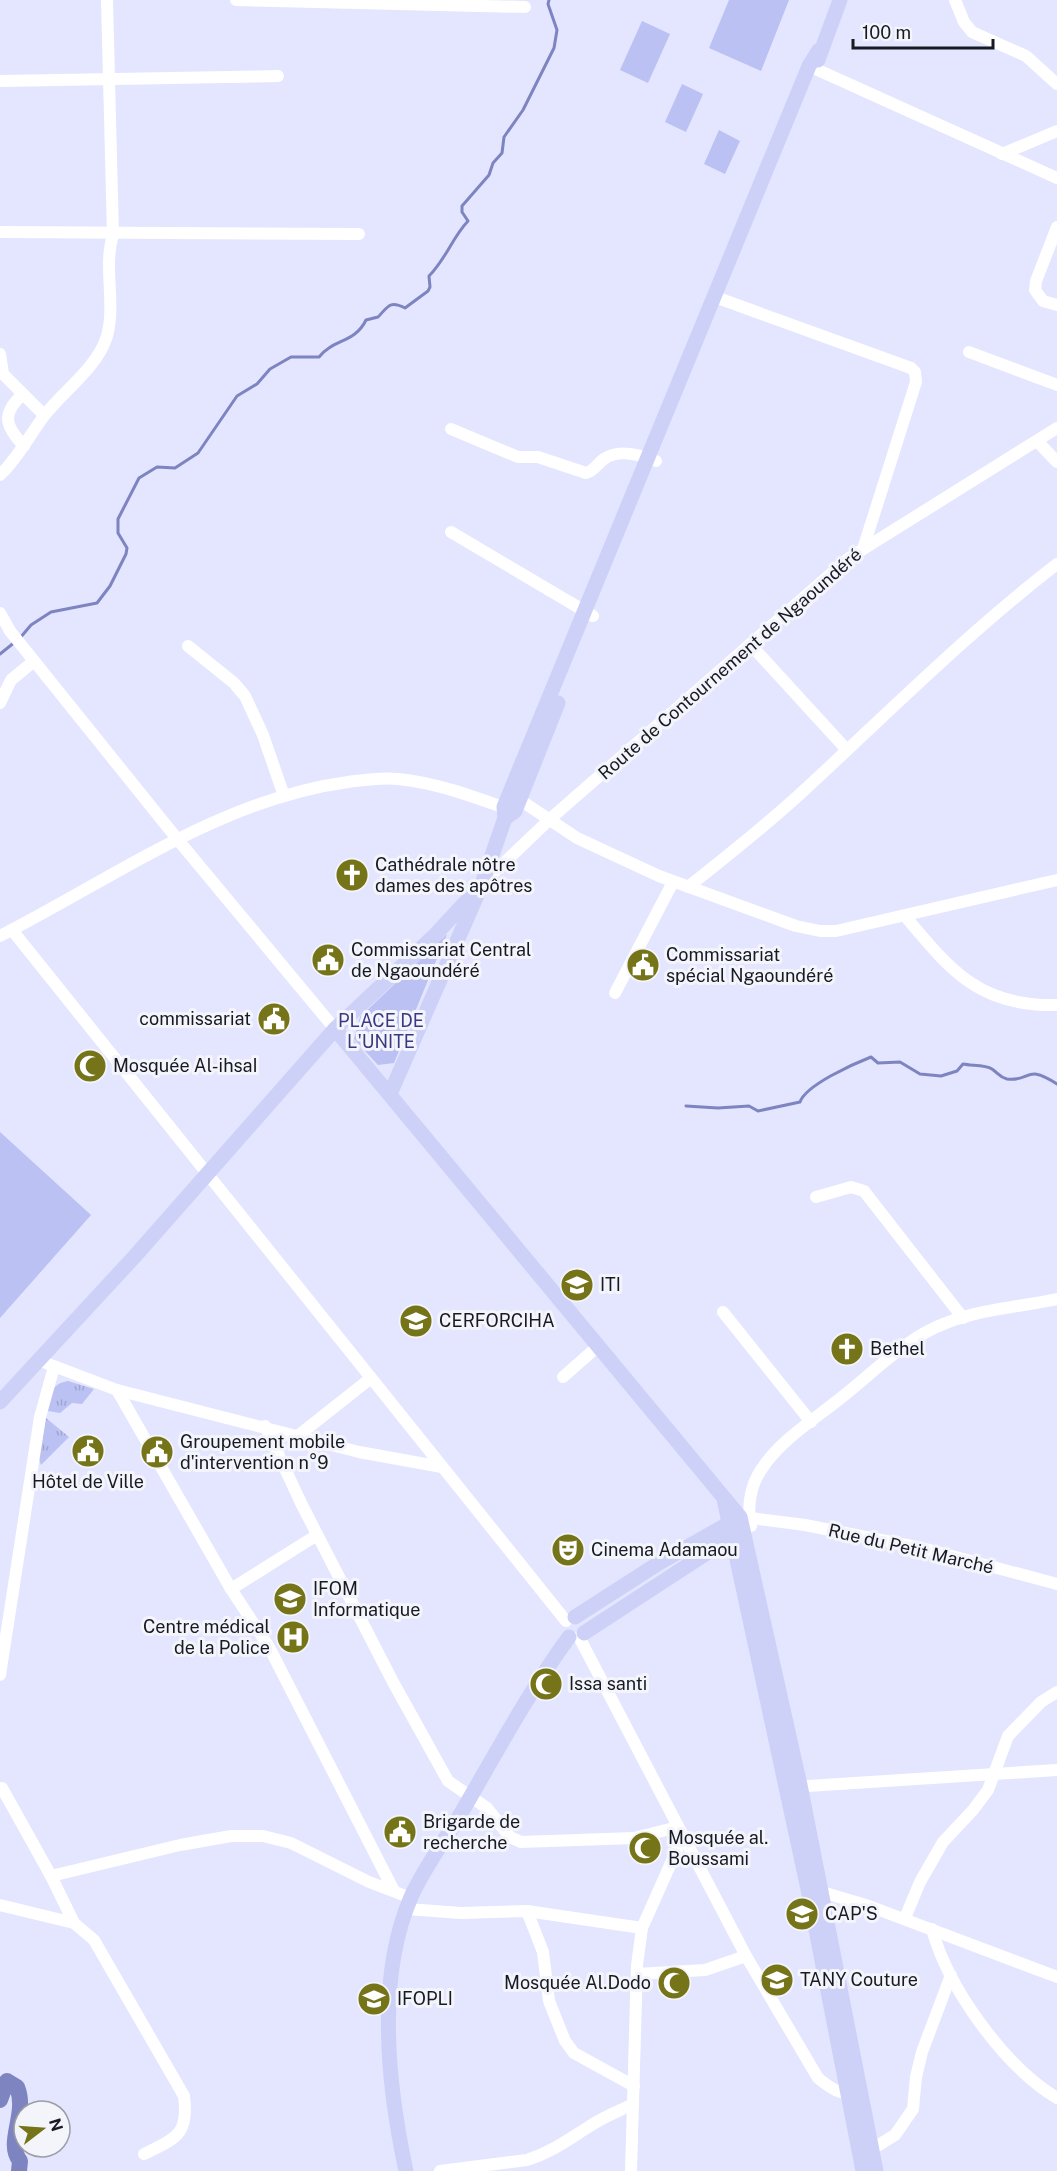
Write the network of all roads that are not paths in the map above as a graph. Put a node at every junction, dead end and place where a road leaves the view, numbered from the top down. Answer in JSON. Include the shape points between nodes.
{"nodes":[{"id":1,"x":107,"y":0,"type":"edge"},
{"id":2,"x":236,"y":0,"type":"edge"},
{"id":3,"x":840,"y":0,"type":"edge"},
{"id":4,"x":955,"y":0,"type":"edge"},
{"id":5,"x":525,"y":7,"type":"dead end"},
{"id":6,"x":812,"y":67,"type":"junction"},
{"id":7,"x":278,"y":76,"type":"dead end"},
{"id":8,"x":107,"y":79,"type":"junction"},
{"id":9,"x":0,"y":81,"type":"edge"},
{"id":10,"x":1057,"y":84,"type":"edge"},
{"id":11,"x":1057,"y":131,"type":"edge"},
{"id":12,"x":1002,"y":154,"type":"junction"},
{"id":13,"x":1057,"y":178,"type":"edge"},
{"id":14,"x":1057,"y":226,"type":"edge"},
{"id":15,"x":0,"y":232,"type":"edge"},
{"id":16,"x":359,"y":234,"type":"dead end"},
{"id":17,"x":113,"y":235,"type":"junction"},
{"id":18,"x":719,"y":298,"type":"junction"},
{"id":19,"x":1057,"y":305,"type":"edge"},
{"id":20,"x":0,"y":346,"type":"edge"},
{"id":21,"x":969,"y":352,"type":"dead end"},
{"id":22,"x":0,"y":353,"type":"edge"},
{"id":23,"x":1057,"y":385,"type":"edge"},
{"id":24,"x":23,"y":394,"type":"junction"},
{"id":25,"x":44,"y":415,"type":"junction"},
{"id":26,"x":1057,"y":428,"type":"edge"},
{"id":27,"x":451,"y":429,"type":"dead end"},
{"id":28,"x":1037,"y":441,"type":"junction"},
{"id":29,"x":24,"y":446,"type":"junction"},
{"id":30,"x":652,"y":460,"type":"junction"},
{"id":31,"x":1057,"y":462,"type":"edge"},
{"id":32,"x":0,"y":475,"type":"edge"},
{"id":33,"x":451,"y":532,"type":"dead end"},
{"id":34,"x":863,"y":549,"type":"junction"},
{"id":35,"x":1057,"y":564,"type":"edge"},
{"id":36,"x":0,"y":613,"type":"edge"},
{"id":37,"x":589,"y":614,"type":"junction"},
{"id":38,"x":750,"y":644,"type":"junction"},
{"id":39,"x":188,"y":646,"type":"dead end"},
{"id":40,"x":34,"y":661,"type":"junction"},
{"id":41,"x":0,"y":703,"type":"edge"},
{"id":42,"x":847,"y":750,"type":"junction"},
{"id":43,"x":284,"y":796,"type":"junction"},
{"id":44,"x":511,"y":809,"type":"junction"},
{"id":45,"x":550,"y":819,"type":"junction"},
{"id":46,"x":178,"y":840,"type":"junction"},
{"id":47,"x":1057,"y":880,"type":"edge"},
{"id":48,"x":673,"y":882,"type":"junction"},
{"id":49,"x":482,"y":884,"type":"junction"},
{"id":50,"x":688,"y":887,"type":"junction"},
{"id":51,"x":905,"y":916,"type":"junction"},
{"id":52,"x":12,"y":930,"type":"junction"},
{"id":53,"x":0,"y":936,"type":"edge"},
{"id":54,"x":615,"y":993,"type":"dead end"},
{"id":55,"x":1057,"y":1005,"type":"edge"},
{"id":56,"x":335,"y":1029,"type":"junction"},
{"id":57,"x":390,"y":1094,"type":"junction"},
{"id":58,"x":208,"y":1174,"type":"junction"},
{"id":59,"x":816,"y":1197,"type":"dead end"},
{"id":60,"x":1057,"y":1299,"type":"edge"},
{"id":61,"x":723,"y":1312,"type":"dead end"},
{"id":62,"x":963,"y":1318,"type":"junction"},
{"id":63,"x":597,"y":1347,"type":"junction"},
{"id":64,"x":38,"y":1360,"type":"junction"},
{"id":65,"x":54,"y":1366,"type":"junction"},
{"id":66,"x":563,"y":1377,"type":"dead end"},
{"id":67,"x":371,"y":1378,"type":"junction"},
{"id":68,"x":117,"y":1390,"type":"junction"},
{"id":69,"x":0,"y":1402,"type":"edge"},
{"id":70,"x":811,"y":1422,"type":"junction"},
{"id":71,"x":265,"y":1426,"type":"junction"},
{"id":72,"x":299,"y":1435,"type":"junction"},
{"id":73,"x":442,"y":1467,"type":"junction"},
{"id":74,"x":741,"y":1525,"type":"junction"},
{"id":75,"x":317,"y":1535,"type":"junction"},
{"id":76,"x":660,"y":1563,"type":"junction"},
{"id":77,"x":668,"y":1578,"type":"junction"},
{"id":78,"x":1057,"y":1584,"type":"edge"},
{"id":79,"x":231,"y":1588,"type":"junction"},
{"id":80,"x":575,"y":1629,"type":"junction"},
{"id":81,"x":0,"y":1675,"type":"edge"},
{"id":82,"x":1057,"y":1692,"type":"edge"},
{"id":83,"x":1057,"y":1770,"type":"edge"},
{"id":84,"x":996,"y":1772,"type":"junction"},
{"id":85,"x":1,"y":1787,"type":"edge"},
{"id":86,"x":793,"y":1787,"type":"junction"},
{"id":87,"x":469,"y":1797,"type":"junction"},
{"id":88,"x":681,"y":1832,"type":"junction"},
{"id":89,"x":51,"y":1876,"type":"junction"},
{"id":90,"x":394,"y":1891,"type":"junction"},
{"id":91,"x":815,"y":1893,"type":"junction"},
{"id":92,"x":409,"y":1903,"type":"junction"},
{"id":93,"x":0,"y":1905,"type":"edge"},
{"id":94,"x":527,"y":1911,"type":"junction"},
{"id":95,"x":905,"y":1918,"type":"junction"},
{"id":96,"x":74,"y":1923,"type":"junction"},
{"id":97,"x":642,"y":1928,"type":"junction"},
{"id":98,"x":932,"y":1929,"type":"junction"},
{"id":99,"x":746,"y":1956,"type":"junction"},
{"id":100,"x":637,"y":1974,"type":"junction"},
{"id":101,"x":951,"y":1975,"type":"junction"},
{"id":102,"x":1057,"y":1977,"type":"edge"},
{"id":103,"x":634,"y":2086,"type":"junction"},
{"id":104,"x":853,"y":2093,"type":"junction"},
{"id":105,"x":1057,"y":2098,"type":"edge"},
{"id":106,"x":633,"y":2104,"type":"junction"},
{"id":107,"x":872,"y":2149,"type":"junction"},
{"id":108,"x":144,"y":2154,"type":"dead end"},
{"id":109,"x":406,"y":2171,"type":"edge"},
{"id":110,"x":440,"y":2171,"type":"edge"},
{"id":111,"x":631,"y":2171,"type":"edge"},
{"id":112,"x":863,"y":2171,"type":"edge"},
{"id":113,"x":876,"y":2171,"type":"edge"}],
"edges":[{"from":1,"to":8,"type":"street"},
{"from":2,"to":5,"type":"street"},
{"from":3,"to":6,"type":"main road"},
{"from":4,"to":10,"type":"street","via":[[972,32],[1026,56]]},
{"from":6,"to":12,"type":"street"},
{"from":6,"to":18,"type":"main road"},
{"from":7,"to":8,"type":"street"},
{"from":8,"to":9,"type":"street"},
{"from":8,"to":17,"type":"street"},
{"from":11,"to":12,"type":"street"},
{"from":12,"to":13,"type":"street"},
{"from":14,"to":19,"type":"street","via":[[1035,290],[1043,301]]},
{"from":15,"to":17,"type":"street"},
{"from":16,"to":17,"type":"street"},
{"from":17,"to":25,"type":"street","via":[[107,336],[97,356]]},
{"from":18,"to":30,"type":"main road"},
{"from":18,"to":34,"type":"street","via":[[915,372],[916,382]]},
{"from":20,"to":22,"type":"street"},
{"from":21,"to":23,"type":"street"},
{"from":22,"to":24,"type":"street","via":[[3,374]]},
{"from":24,"to":25,"type":"street"},
{"from":24,"to":29,"type":"street","via":[[7,417],[9,430]]},
{"from":25,"to":29,"type":"street"},
{"from":26,"to":28,"type":"street","name":"Route de Contournement de Ngaoundéré"},
{"from":27,"to":30,"type":"street","via":[[518,457],[543,458],[586,473],[608,457],[633,453]]},
{"from":28,"to":31,"type":"street"},
{"from":28,"to":34,"type":"street","name":"Route de Contournement de Ngaoundéré"},
{"from":29,"to":32,"type":"street"},
{"from":30,"to":37,"type":"main road"},
{"from":33,"to":37,"type":"street"},
{"from":34,"to":38,"type":"street","name":"Route de Contournement de Ngaoundéré"},
{"from":35,"to":42,"type":"street","via":[[998,609]]},
{"from":36,"to":40,"type":"street"},
{"from":37,"to":44,"type":"main road"},
{"from":38,"to":42,"type":"street"},
{"from":38,"to":45,"type":"street","name":"Route de Contournement de Ngaoundéré"},
{"from":39,"to":43,"type":"street","via":[[245,696]]},
{"from":40,"to":41,"type":"street","via":[[11,680]]},
{"from":40,"to":46,"type":"street"},
{"from":42,"to":50,"type":"street","via":[[746,842]]},
{"from":43,"to":44,"type":"street","via":[[323,785],[397,778],[458,790]]},
{"from":43,"to":46,"type":"street","via":[[242,810]]},
{"from":44,"to":45,"type":"street"},
{"from":44,"to":49,"type":"main road"},
{"from":45,"to":48,"type":"street","via":[[577,838]]},
{"from":45,"to":49,"type":"street","name":"Route de Contournement de Ngaoundéré"},
{"from":46,"to":52,"type":"street"},
{"from":46,"to":56,"type":"street"},
{"from":47,"to":51,"type":"street"},
{"from":48,"to":50,"type":"street"},
{"from":48,"to":54,"type":"street"},
{"from":49,"to":56,"type":"main road","via":[[434,936]]},
{"from":49,"to":57,"type":"main road"},
{"from":50,"to":51,"type":"street","via":[[820,931]]},
{"from":51,"to":55,"type":"street","via":[[936,953],[976,987],[1020,1004]]},
{"from":52,"to":53,"type":"street"},
{"from":52,"to":58,"type":"street"},
{"from":56,"to":57,"type":"main road"},
{"from":56,"to":58,"type":"main road"},
{"from":57,"to":63,"type":"main road"},
{"from":58,"to":64,"type":"main road"},
{"from":58,"to":67,"type":"street"},
{"from":59,"to":62,"type":"street","via":[[851,1187],[864,1191]]},
{"from":60,"to":62,"type":"street"},
{"from":61,"to":70,"type":"street"},
{"from":62,"to":70,"type":"street","via":[[928,1331]]},
{"from":63,"to":66,"type":"street"},
{"from":63,"to":74,"type":"main road","via":[[723,1496]]},
{"from":64,"to":65,"type":"street"},
{"from":64,"to":69,"type":"main road"},
{"from":65,"to":68,"type":"street"},
{"from":65,"to":81,"type":"street","via":[[40,1417]]},
{"from":67,"to":72,"type":"street"},
{"from":67,"to":73,"type":"street"},
{"from":68,"to":71,"type":"street"},
{"from":68,"to":79,"type":"street"},
{"from":70,"to":74,"type":"street","via":[[783,1444],[759,1472]]},
{"from":71,"to":72,"type":"street"},
{"from":71,"to":75,"type":"street"},
{"from":72,"to":73,"type":"street","via":[[359,1452]]},
{"from":73,"to":80,"type":"street"},
{"from":74,"to":76,"type":"main road"},
{"from":74,"to":77,"type":"main road"},
{"from":74,"to":78,"type":"street","name":"Rue du Petit Marché","via":[[763,1521],[805,1525],[922,1548]]},
{"from":74,"to":86,"type":"main road"},
{"from":75,"to":79,"type":"street"},
{"from":75,"to":87,"type":"street","via":[[448,1781]]},
{"from":76,"to":77,"type":"main road"},
{"from":76,"to":80,"type":"main road"},
{"from":77,"to":80,"type":"main road"},
{"from":79,"to":90,"type":"street","via":[[269,1647]]},
{"from":80,"to":87,"type":"main road","via":[[544,1672]]},
{"from":80,"to":88,"type":"street"},
{"from":82,"to":84,"type":"street","via":[[1041,1702],[1008,1736]]},
{"from":83,"to":84,"type":"street"},
{"from":84,"to":86,"type":"street"},
{"from":84,"to":95,"type":"street","via":[[988,1790],[933,1858]]},
{"from":85,"to":89,"type":"street"},
{"from":86,"to":91,"type":"main road"},
{"from":87,"to":88,"type":"street","via":[[487,1808],[510,1837],[521,1842],[634,1838]]},
{"from":87,"to":92,"type":"main road","via":[[434,1852]]},
{"from":88,"to":97,"type":"street"},
{"from":88,"to":99,"type":"street"},
{"from":89,"to":90,"type":"street","via":[[180,1845],[231,1836],[263,1836],[291,1843]]},
{"from":89,"to":96,"type":"street"},
{"from":90,"to":92,"type":"street"},
{"from":91,"to":95,"type":"street"},
{"from":91,"to":104,"type":"main road"},
{"from":92,"to":94,"type":"street","via":[[461,1913]]},
{"from":92,"to":109,"type":"main road","via":[[393,1967],[388,2035],[394,2108]]},
{"from":93,"to":96,"type":"street"},
{"from":94,"to":97,"type":"street"},
{"from":94,"to":103,"type":"street","via":[[543,1952],[549,2001],[565,2041],[574,2053]]},
{"from":95,"to":98,"type":"street"},
{"from":96,"to":108,"type":"street","via":[[94,1940],[184,2096],[184,2125],[175,2139]]},
{"from":97,"to":100,"type":"street"},
{"from":98,"to":101,"type":"street"},
{"from":98,"to":102,"type":"street"},
{"from":99,"to":100,"type":"street","via":[[705,1970]]},
{"from":99,"to":104,"type":"street","via":[[818,2078],[829,2088]]},
{"from":100,"to":103,"type":"street"},
{"from":101,"to":105,"type":"street","via":[[987,2033],[1010,2060]]},
{"from":101,"to":107,"type":"street","via":[[922,2052],[913,2109],[895,2135]]},
{"from":103,"to":106,"type":"street"},
{"from":104,"to":107,"type":"main road"},
{"from":104,"to":112,"type":"main road"},
{"from":106,"to":110,"type":"street","via":[[541,2156]]},
{"from":106,"to":111,"type":"street"},
{"from":107,"to":113,"type":"main road"}]}
